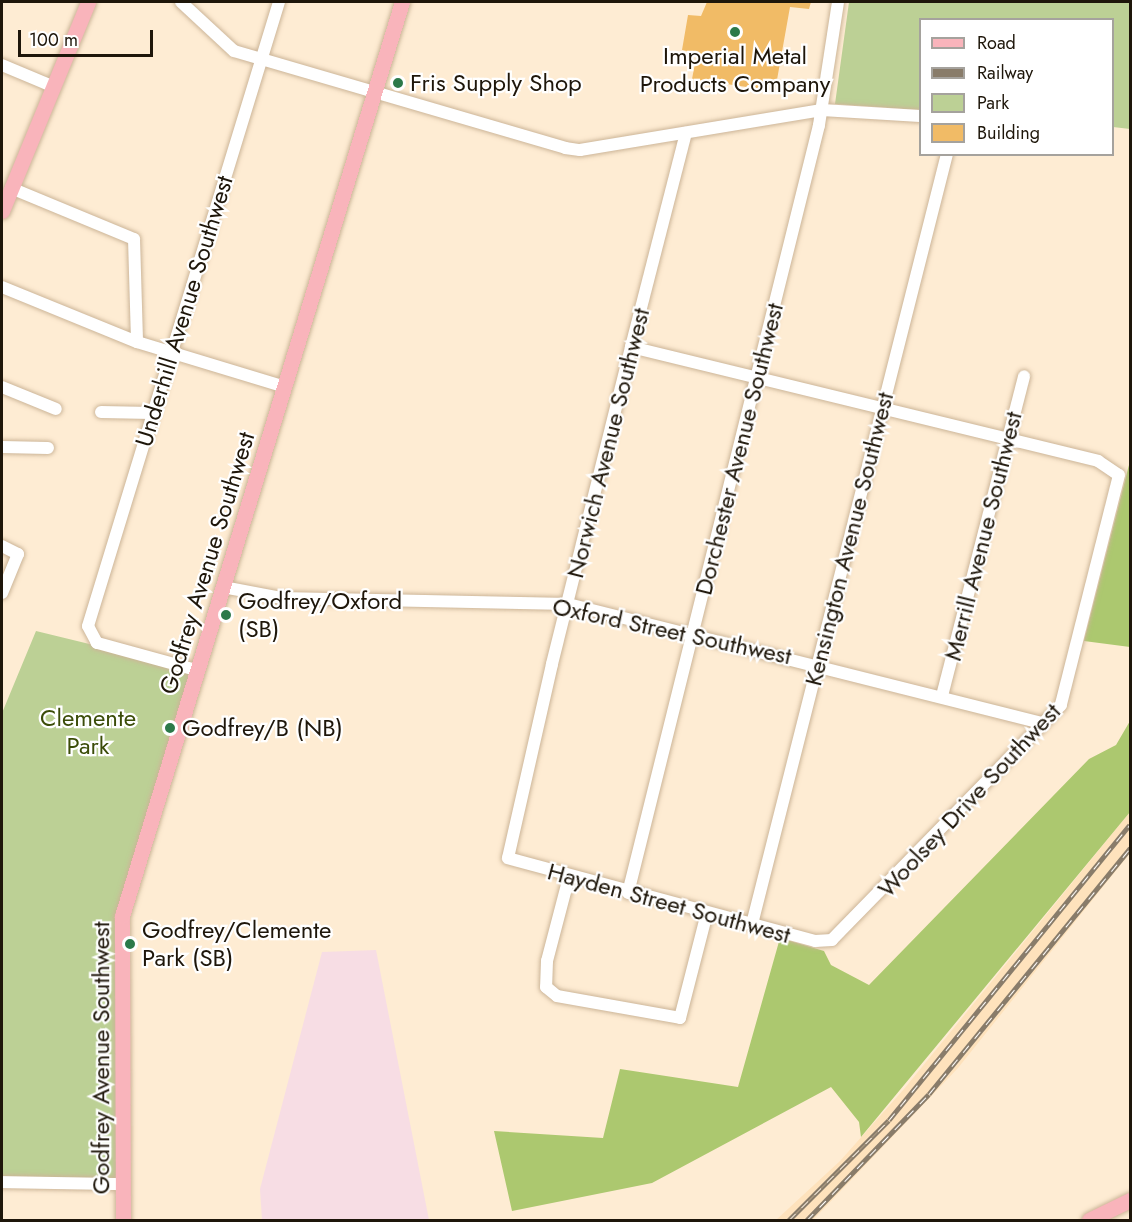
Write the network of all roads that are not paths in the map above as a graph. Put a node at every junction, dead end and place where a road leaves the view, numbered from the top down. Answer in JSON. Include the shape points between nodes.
{"nodes":[{"id":1,"x":88,"y":2,"type":"edge"},
{"id":2,"x":181,"y":2,"type":"edge"},
{"id":3,"x":279,"y":2,"type":"edge"},
{"id":4,"x":402,"y":2,"type":"edge"},
{"id":5,"x":838,"y":2,"type":"edge"},
{"id":6,"x":259,"y":61,"type":"junction"},
{"id":7,"x":2,"y":65,"type":"edge"},
{"id":8,"x":52,"y":86,"type":"junction"},
{"id":9,"x":374,"y":93,"type":"junction"},
{"id":10,"x":822,"y":110,"type":"junction"},
{"id":11,"x":919,"y":116,"type":"edge"},
{"id":12,"x":687,"y":133,"type":"junction"},
{"id":13,"x":946,"y":156,"type":"edge"},
{"id":14,"x":11,"y":188,"type":"junction"},
{"id":15,"x":2,"y":211,"type":"edge"},
{"id":16,"x":2,"y":287,"type":"edge"},
{"id":17,"x":137,"y":342,"type":"junction"},
{"id":18,"x":631,"y":347,"type":"junction"},
{"id":19,"x":171,"y":352,"type":"junction"},
{"id":20,"x":1024,"y":376,"type":"dead end"},
{"id":21,"x":756,"y":378,"type":"junction"},
{"id":22,"x":2,"y":387,"type":"edge"},
{"id":23,"x":285,"y":387,"type":"junction"},
{"id":24,"x":881,"y":408,"type":"junction"},
{"id":25,"x":56,"y":409,"type":"dead end"},
{"id":26,"x":101,"y":412,"type":"dead end"},
{"id":27,"x":152,"y":413,"type":"junction"},
{"id":28,"x":1006,"y":438,"type":"junction"},
{"id":29,"x":2,"y":447,"type":"edge"},
{"id":30,"x":48,"y":448,"type":"dead end"},
{"id":31,"x":2,"y":546,"type":"edge"},
{"id":32,"x":223,"y":586,"type":"junction"},
{"id":33,"x":2,"y":593,"type":"edge"},
{"id":34,"x":568,"y":604,"type":"junction"},
{"id":35,"x":693,"y":634,"type":"junction"},
{"id":36,"x":818,"y":663,"type":"junction"},
{"id":37,"x":196,"y":670,"type":"junction"},
{"id":38,"x":942,"y":696,"type":"junction"},
{"id":39,"x":1043,"y":723,"type":"junction"},
{"id":40,"x":508,"y":858,"type":"joint"},
{"id":41,"x":568,"y":877,"type":"junction"},
{"id":42,"x":628,"y":893,"type":"junction"},
{"id":43,"x":707,"y":913,"type":"junction"},
{"id":44,"x":752,"y":924,"type":"junction"},
{"id":45,"x":832,"y":940,"type":"joint"},
{"id":46,"x":2,"y":1182,"type":"edge"},
{"id":47,"x":122,"y":1184,"type":"junction"},
{"id":48,"x":1131,"y":1200,"type":"edge"},
{"id":49,"x":123,"y":1221,"type":"edge"},
{"id":50,"x":1089,"y":1221,"type":"edge"}],
"edges":[{"from":1,"to":8,"type":"main road"},
{"from":2,"to":6,"type":"street","via":[[214,37]]},
{"from":3,"to":6,"type":"street","name":"Underhill Avenue Southwest"},
{"from":4,"to":9,"type":"main road","name":"Godfrey Avenue Southwest"},
{"from":5,"to":10,"type":"street","name":"Dorchester Avenue Southwest"},
{"from":6,"to":9,"type":"street"},
{"from":6,"to":19,"type":"street","name":"Underhill Avenue Southwest"},
{"from":7,"to":8,"type":"street"},
{"from":8,"to":14,"type":"main road"},
{"from":9,"to":12,"type":"street","via":[[565,148]]},
{"from":9,"to":23,"type":"main road","name":"Godfrey Avenue Southwest"},
{"from":10,"to":11,"type":"street"},
{"from":10,"to":12,"type":"street"},
{"from":10,"to":21,"type":"street","name":"Dorchester Avenue Southwest"},
{"from":12,"to":18,"type":"street","name":"Norwich Avenue Southwest"},
{"from":13,"to":24,"type":"street","name":"Kensington Avenue Southwest"},
{"from":14,"to":15,"type":"main road"},
{"from":14,"to":17,"type":"street","via":[[134,239]]},
{"from":16,"to":17,"type":"street"},
{"from":17,"to":19,"type":"street"},
{"from":18,"to":21,"type":"street"},
{"from":18,"to":34,"type":"street","name":"Norwich Avenue Southwest"},
{"from":19,"to":23,"type":"street"},
{"from":19,"to":27,"type":"street","name":"Underhill Avenue Southwest"},
{"from":20,"to":28,"type":"street","name":"Merrill Avenue Southwest"},
{"from":21,"to":24,"type":"street"},
{"from":21,"to":35,"type":"street","name":"Dorchester Avenue Southwest"},
{"from":22,"to":25,"type":"street"},
{"from":23,"to":32,"type":"main road","name":"Godfrey Avenue Southwest"},
{"from":24,"to":28,"type":"street"},
{"from":24,"to":36,"type":"street","name":"Kensington Avenue Southwest"},
{"from":26,"to":27,"type":"street"},
{"from":27,"to":37,"type":"street","name":"Underhill Avenue Southwest","via":[[88,631],[97,643]]},
{"from":28,"to":38,"type":"street","name":"Merrill Avenue Southwest"},
{"from":28,"to":39,"type":"street","name":"Woolsey Drive Southwest","via":[[1115,470],[1119,488],[1066,694]]},
{"from":29,"to":30,"type":"street"},
{"from":31,"to":33,"type":"street","via":[[18,554]]},
{"from":32,"to":34,"type":"street","name":"Oxford Street Southwest","via":[[281,598]]},
{"from":32,"to":37,"type":"main road","name":"Godfrey Avenue Southwest"},
{"from":34,"to":35,"type":"street","name":"Oxford Street Southwest"},
{"from":34,"to":40,"type":"street","name":"Norwich Avenue Southwest"},
{"from":35,"to":36,"type":"street","name":"Oxford Street Southwest"},
{"from":35,"to":42,"type":"street","name":"Dorchester Avenue Southwest"},
{"from":36,"to":38,"type":"street","name":"Oxford Street Southwest"},
{"from":36,"to":44,"type":"street","name":"Kensington Avenue Southwest"},
{"from":37,"to":47,"type":"main road","name":"Godfrey Avenue Southwest","via":[[121,926]]},
{"from":38,"to":39,"type":"street","name":"Oxford Street Southwest"},
{"from":39,"to":45,"type":"street","name":"Woolsey Drive Southwest"},
{"from":40,"to":41,"type":"street","name":"Hayden Street Southwest"},
{"from":41,"to":42,"type":"street","name":"Hayden Street Southwest"},
{"from":41,"to":43,"type":"street","via":[[547,961],[546,987],[557,996],[680,1018]]},
{"from":42,"to":43,"type":"street","name":"Hayden Street Southwest"},
{"from":43,"to":44,"type":"street","name":"Hayden Street Southwest"},
{"from":44,"to":45,"type":"street","name":"Hayden Street Southwest","via":[[814,941]]},
{"from":46,"to":47,"type":"street"},
{"from":47,"to":49,"type":"main road","name":"Godfrey Avenue Southwest"},
{"from":48,"to":50,"type":"main road"}]}
